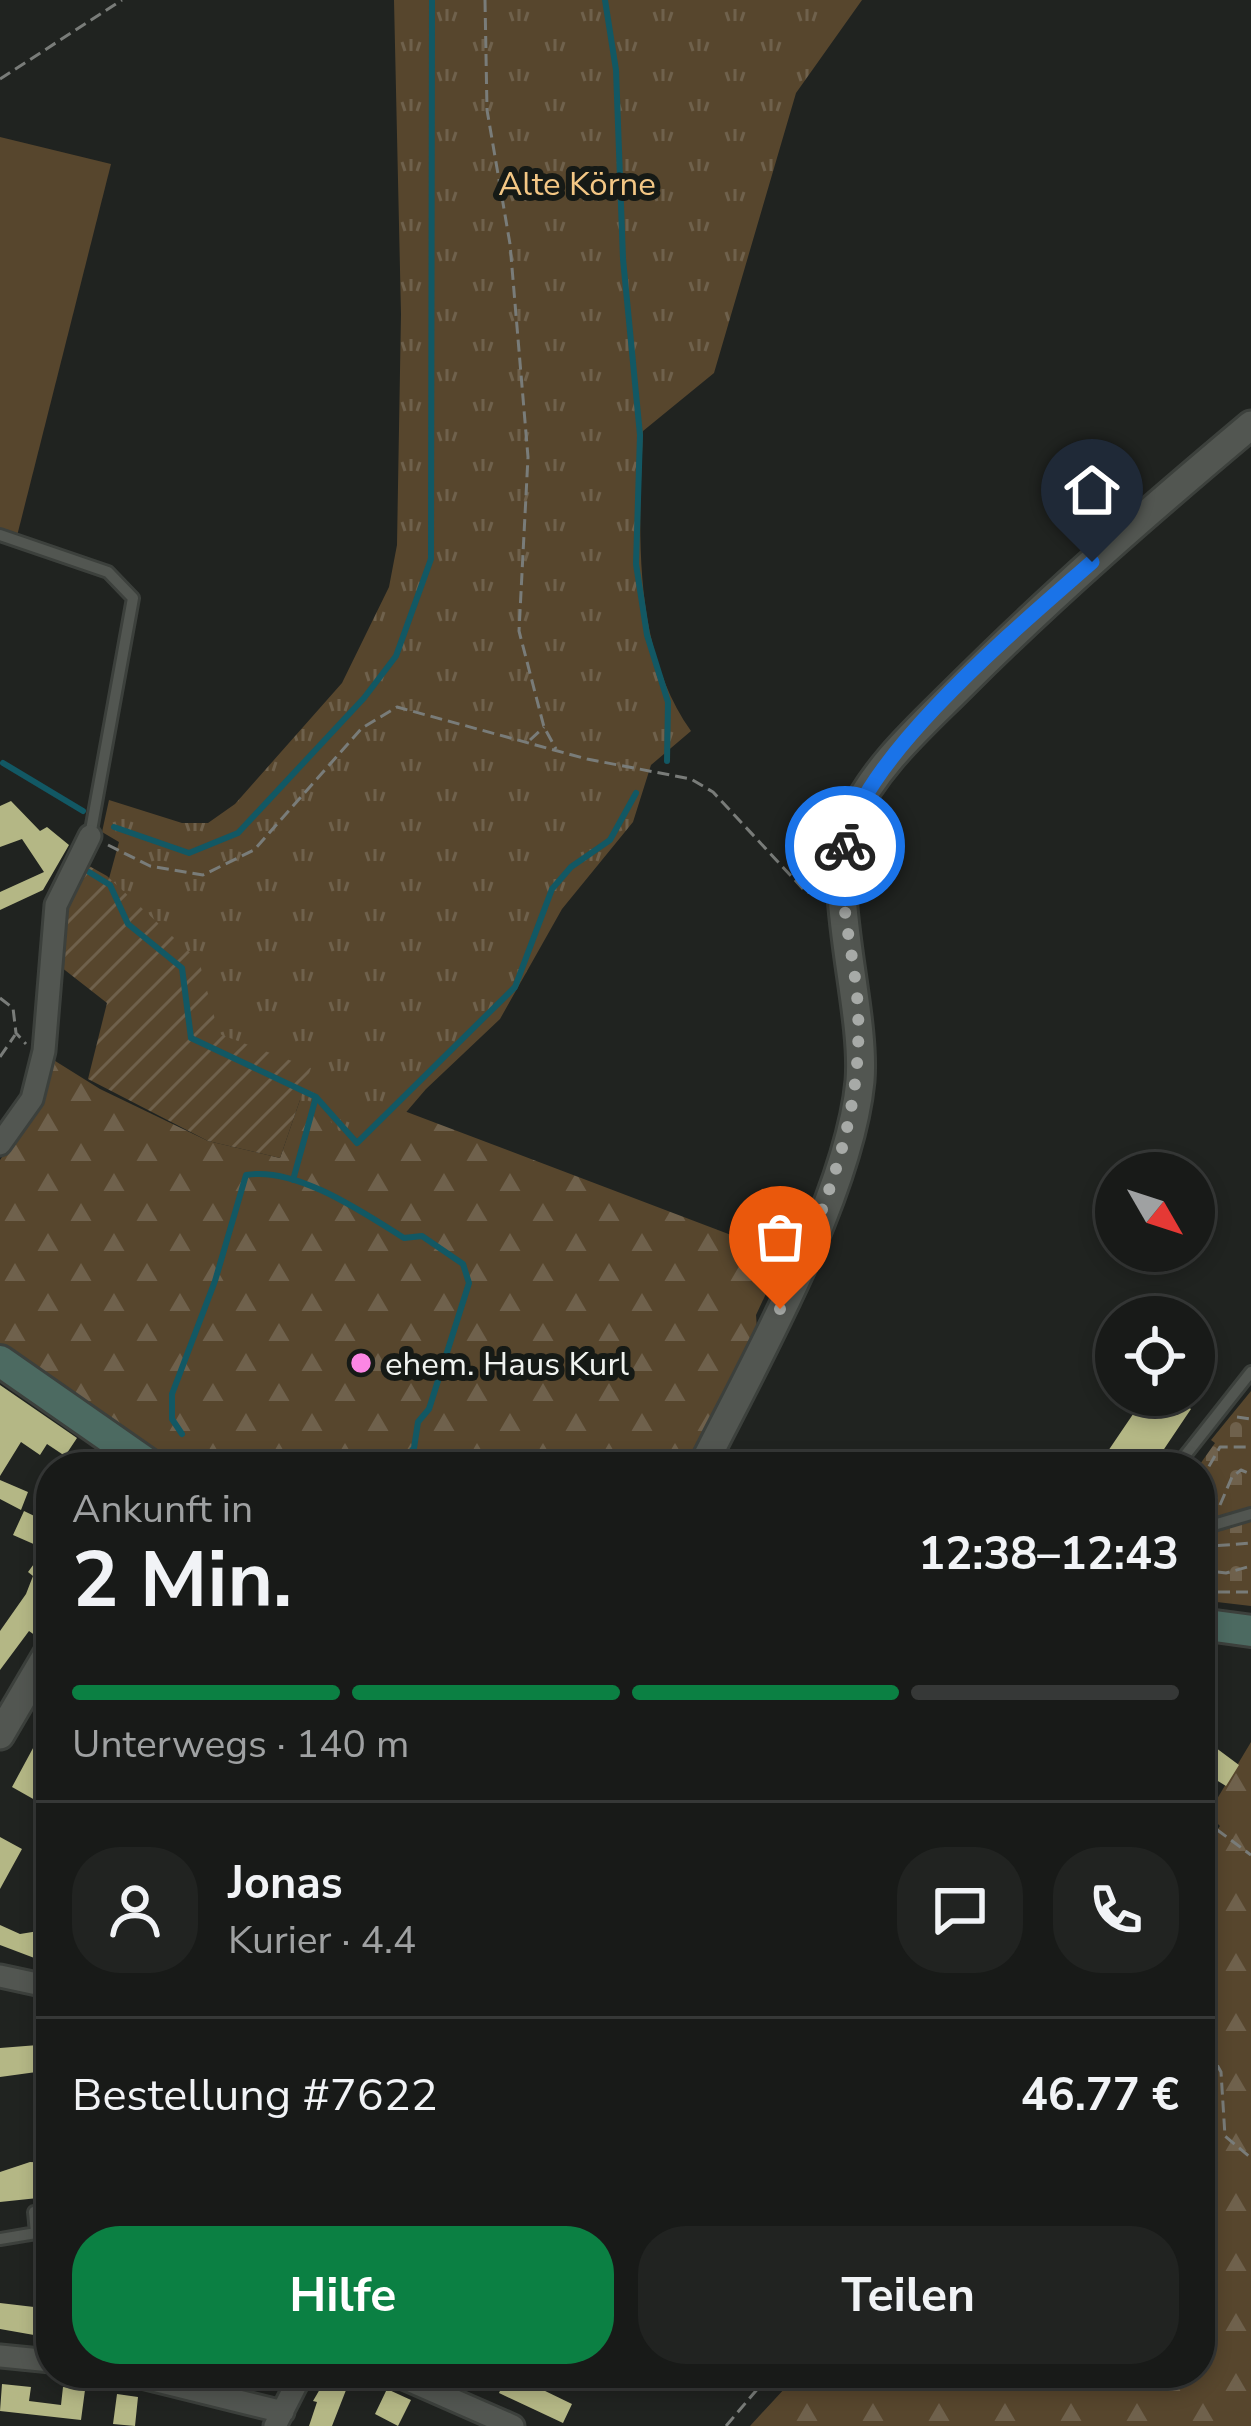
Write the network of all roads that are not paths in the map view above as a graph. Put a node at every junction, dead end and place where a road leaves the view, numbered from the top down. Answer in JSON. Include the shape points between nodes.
{"nodes":[{"id":1,"x":1251,"y":425,"type":"edge"},
{"id":2,"x":0,"y":535,"type":"edge"},
{"id":3,"x":90,"y":836,"type":"joint"},
{"id":4,"x":0,"y":1144,"type":"edge"},
{"id":5,"x":0,"y":1361,"type":"edge"},
{"id":6,"x":1251,"y":1372,"type":"edge"},
{"id":7,"x":130,"y":1452,"type":"edge"},
{"id":8,"x":709,"y":1452,"type":"edge"},
{"id":9,"x":1188,"y":1452,"type":"edge"},
{"id":10,"x":1251,"y":1514,"type":"edge"},
{"id":11,"x":1215,"y":1522,"type":"edge"},
{"id":12,"x":1215,"y":1626,"type":"edge"},
{"id":13,"x":1251,"y":1630,"type":"edge"},
{"id":14,"x":36,"y":1674,"type":"edge"},
{"id":15,"x":0,"y":1735,"type":"edge"},
{"id":16,"x":0,"y":1976,"type":"edge"},
{"id":17,"x":36,"y":1984,"type":"edge"},
{"id":18,"x":34,"y":2212,"type":"dead end"},
{"id":19,"x":0,"y":2239,"type":"edge"},
{"id":20,"x":0,"y":2356,"type":"edge"},
{"id":21,"x":36,"y":2360,"type":"edge"},
{"id":22,"x":175,"y":2388,"type":"edge"},
{"id":23,"x":294,"y":2388,"type":"edge"},
{"id":24,"x":426,"y":2388,"type":"edge"},
{"id":25,"x":279,"y":2419,"type":"edge"},
{"id":26,"x":513,"y":2426,"type":"edge"}],
"edges":[{"from":1,"to":8,"type":"street","via":[[1033,615],[869,785],[832,884],[858,1006],[860,1081],[845,1151]]},
{"from":2,"to":3,"type":"lane","via":[[108,572],[133,598]]},
{"from":3,"to":4,"type":"street","via":[[56,905],[44,1051],[32,1099]]},
{"from":5,"to":7,"type":"main road"},
{"from":6,"to":9,"type":"lane"},
{"from":10,"to":11,"type":"lane"},
{"from":12,"to":13,"type":"main road"},
{"from":14,"to":15,"type":"street"},
{"from":16,"to":17,"type":"street"},
{"from":18,"to":19,"type":"lane","via":[[36,2233]]},
{"from":20,"to":21,"type":"street"},
{"from":22,"to":25,"type":"street"},
{"from":23,"to":25,"type":"street"},
{"from":24,"to":26,"type":"street"}]}
